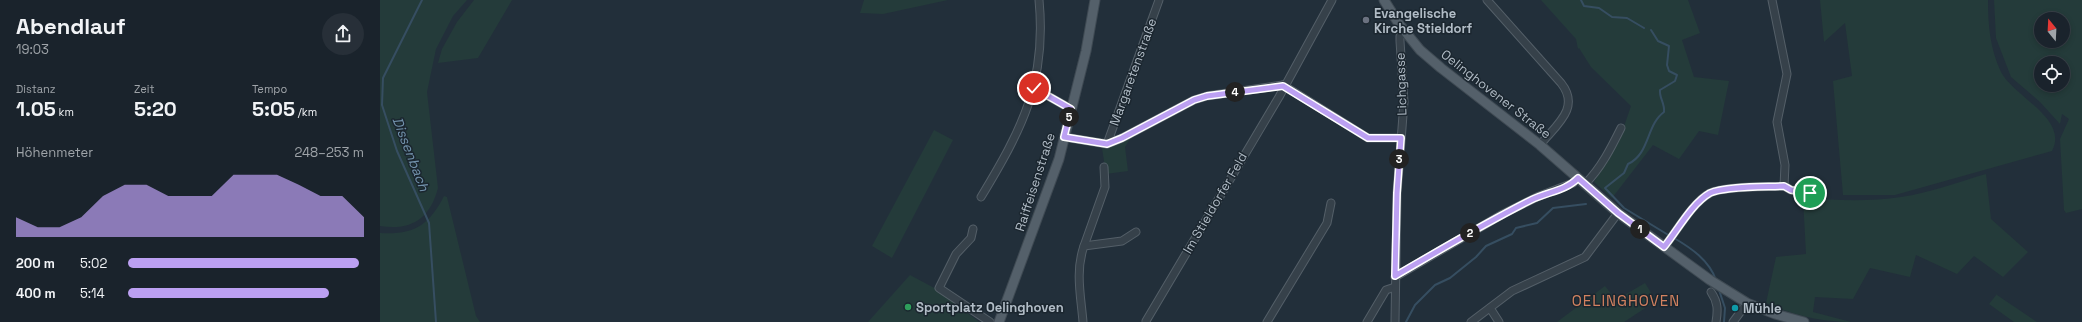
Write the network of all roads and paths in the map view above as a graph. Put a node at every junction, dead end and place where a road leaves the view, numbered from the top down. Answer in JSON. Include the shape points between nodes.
{"nodes":[{"id":1,"x":1039,"y":0,"type":"edge"},
{"id":2,"x":1095,"y":0,"type":"edge"},
{"id":3,"x":1159,"y":0,"type":"edge"},
{"id":4,"x":1332,"y":0,"type":"edge"},
{"id":5,"x":1384,"y":0,"type":"edge"},
{"id":6,"x":1487,"y":0,"type":"edge"},
{"id":7,"x":1772,"y":0,"type":"edge"},
{"id":8,"x":1405,"y":32,"type":"junction"},
{"id":9,"x":1283,"y":86,"type":"junction"},
{"id":10,"x":1034,"y":88,"type":"junction"},
{"id":11,"x":1071,"y":109,"type":"junction"},
{"id":12,"x":1621,"y":128,"type":"dead end"},
{"id":13,"x":1064,"y":137,"type":"junction"},
{"id":14,"x":1401,"y":138,"type":"junction"},
{"id":15,"x":1107,"y":144,"type":"junction"},
{"id":16,"x":1540,"y":145,"type":"junction"},
{"id":17,"x":1104,"y":168,"type":"dead end"},
{"id":18,"x":1581,"y":181,"type":"junction"},
{"id":19,"x":1784,"y":186,"type":"junction"},
{"id":20,"x":1810,"y":193,"type":"dead end"},
{"id":21,"x":981,"y":197,"type":"dead end"},
{"id":22,"x":1331,"y":203,"type":"dead end"},
{"id":23,"x":1618,"y":213,"type":"junction"},
{"id":24,"x":973,"y":229,"type":"dead end"},
{"id":25,"x":1136,"y":232,"type":"dead end"},
{"id":26,"x":1666,"y":244,"type":"junction"},
{"id":27,"x":1084,"y":246,"type":"junction"},
{"id":28,"x":1395,"y":276,"type":"junction"},
{"id":29,"x":1395,"y":287,"type":"junction"},
{"id":30,"x":1712,"y":292,"type":"dead end"},
{"id":31,"x":1747,"y":303,"type":"junction"},
{"id":32,"x":1490,"y":308,"type":"junction"},
{"id":33,"x":990,"y":322,"type":"edge"},
{"id":34,"x":999,"y":322,"type":"edge"},
{"id":35,"x":1084,"y":322,"type":"edge"},
{"id":36,"x":1138,"y":322,"type":"edge"},
{"id":37,"x":1146,"y":322,"type":"edge"},
{"id":38,"x":1268,"y":322,"type":"edge"},
{"id":39,"x":1366,"y":322,"type":"edge"},
{"id":40,"x":1395,"y":322,"type":"edge"},
{"id":41,"x":1471,"y":322,"type":"edge"},
{"id":42,"x":1499,"y":322,"type":"edge"},
{"id":43,"x":1716,"y":322,"type":"edge"},
{"id":44,"x":1733,"y":322,"type":"edge"},
{"id":45,"x":1804,"y":322,"type":"edge"}],
"edges":[{"from":1,"to":10,"type":"street","via":[[1040,41]]},
{"from":2,"to":11,"type":"main road","name":"Raiffeisenstraße","via":[[1086,51]]},
{"from":3,"to":15,"type":"street","name":"Margaretenstraße"},
{"from":4,"to":9,"type":"street","name":"Im Stieldorfer Feld"},
{"from":5,"to":8,"type":"main road","name":"Oelinghovener Straße"},
{"from":6,"to":16,"type":"street","via":[[1561,83],[1569,96],[1567,112]]},
{"from":7,"to":19,"type":"street","via":[[1787,74],[1777,122],[1785,165]]},
{"from":8,"to":14,"type":"street","name":"Lichgasse","via":[[1400,36],[1404,102]]},
{"from":8,"to":16,"type":"main road","name":"Oelinghovener Straße","via":[[1420,50],[1441,68]]},
{"from":9,"to":14,"type":"street","via":[[1368,138]]},
{"from":9,"to":15,"type":"street","via":[[1194,100]]},
{"from":9,"to":37,"type":"street","name":"Im Stieldorfer Feld","via":[[1279,97]]},
{"from":10,"to":11,"type":"street"},
{"from":10,"to":21,"type":"street","via":[[1021,127]]},
{"from":11,"to":13,"type":"main road","name":"Raiffeisenstraße"},
{"from":12,"to":18,"type":"street","via":[[1611,149]]},
{"from":13,"to":15,"type":"street"},
{"from":13,"to":34,"type":"main road","name":"Raiffeisenstraße","via":[[1052,183]]},
{"from":14,"to":28,"type":"street","name":"Lichgasse"},
{"from":16,"to":18,"type":"main road","name":"Oelinghovener Straße"},
{"from":17,"to":27,"type":"street","via":[[1105,187]]},
{"from":18,"to":23,"type":"main road","name":"Oelinghovener Straße"},
{"from":18,"to":28,"type":"street","via":[[1537,197],[1503,214]]},
{"from":19,"to":20,"type":"street","via":[[1791,190]]},
{"from":19,"to":26,"type":"street","via":[[1712,192],[1690,213]]},
{"from":22,"to":38,"type":"street","via":[[1327,223]]},
{"from":23,"to":26,"type":"main road","name":"Oelinghovener Straße"},
{"from":23,"to":32,"type":"street","via":[[1585,257],[1512,291]]},
{"from":24,"to":33,"type":"street","via":[[971,238],[956,254],[939,288]]},
{"from":25,"to":27,"type":"street","via":[[1122,241]]},
{"from":26,"to":31,"type":"main road","name":"Oelinghovener Straße","via":[[1710,280]]},
{"from":27,"to":35,"type":"street","via":[[1079,274]]},
{"from":28,"to":29,"type":"street","name":"Lichgasse"},
{"from":29,"to":39,"type":"street","via":[[1386,290]]},
{"from":29,"to":40,"type":"street","name":"Lichgasse"},
{"from":30,"to":43,"type":"street","via":[[1717,300]]},
{"from":31,"to":44,"type":"street"},
{"from":31,"to":45,"type":"main road","name":"Oelinghovener Straße"},
{"from":32,"to":41,"type":"street"},
{"from":32,"to":42,"type":"street"},
{"from":36,"to":37,"type":"street"}]}
